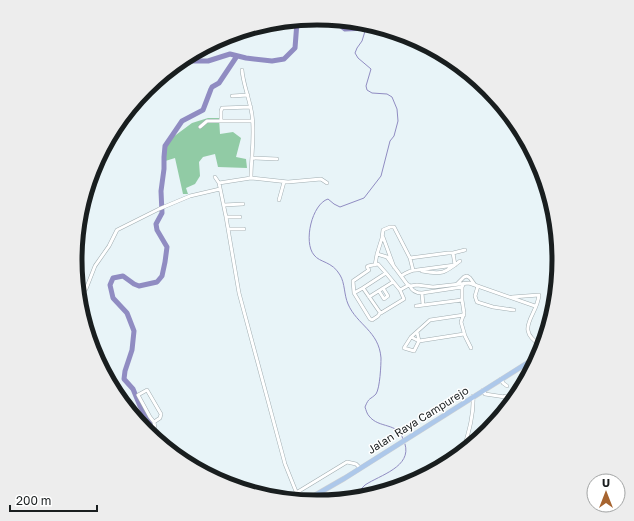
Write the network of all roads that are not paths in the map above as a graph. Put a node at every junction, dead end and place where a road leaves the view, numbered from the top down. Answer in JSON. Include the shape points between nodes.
{"nodes":[{"id":1,"x":242,"y":70,"type":"dead end"},
{"id":2,"x":248,"y":95,"type":"junction"},
{"id":3,"x":232,"y":96,"type":"dead end"},
{"id":4,"x":251,"y":107,"type":"junction"},
{"id":5,"x":221,"y":121,"type":"junction"},
{"id":6,"x":252,"y":121,"type":"junction"},
{"id":7,"x":200,"y":127,"type":"dead end"},
{"id":8,"x":252,"y":158,"type":"junction"},
{"id":9,"x":277,"y":159,"type":"dead end"},
{"id":10,"x":215,"y":177,"type":"dead end"},
{"id":11,"x":251,"y":178,"type":"junction"},
{"id":12,"x":284,"y":182,"type":"junction"},
{"id":13,"x":219,"y":183,"type":"junction"},
{"id":14,"x":327,"y":183,"type":"dead end"},
{"id":15,"x":220,"y":189,"type":"junction"},
{"id":16,"x":279,"y":200,"type":"dead end"},
{"id":17,"x":243,"y":204,"type":"dead end"},
{"id":18,"x":224,"y":205,"type":"junction"},
{"id":19,"x":226,"y":217,"type":"junction"},
{"id":20,"x":240,"y":217,"type":"dead end"},
{"id":21,"x":244,"y":229,"type":"dead end"},
{"id":22,"x":228,"y":230,"type":"junction"},
{"id":23,"x":382,"y":238,"type":"junction"},
{"id":24,"x":465,"y":250,"type":"dead end"},
{"id":25,"x":389,"y":252,"type":"junction"},
{"id":26,"x":453,"y":253,"type":"junction"},
{"id":27,"x":377,"y":254,"type":"junction"},
{"id":28,"x":387,"y":257,"type":"junction"},
{"id":29,"x":410,"y":258,"type":"junction"},
{"id":30,"x":460,"y":261,"type":"dead end"},
{"id":31,"x":374,"y":265,"type":"junction"},
{"id":32,"x":455,"y":265,"type":"junction"},
{"id":33,"x":394,"y":267,"type":"junction"},
{"id":34,"x":413,"y":270,"type":"junction"},
{"id":35,"x":418,"y":270,"type":"junction"},
{"id":36,"x":386,"y":272,"type":"junction"},
{"id":37,"x":401,"y":276,"type":"junction"},
{"id":38,"x":393,"y":282,"type":"junction"},
{"id":39,"x":464,"y":283,"type":"junction"},
{"id":40,"x":457,"y":284,"type":"junction"},
{"id":41,"x":409,"y":285,"type":"junction"},
{"id":42,"x":476,"y":285,"type":"junction"},
{"id":43,"x":462,"y":287,"type":"junction"},
{"id":44,"x":363,"y":288,"type":"junction"},
{"id":45,"x":383,"y":288,"type":"junction"},
{"id":46,"x":445,"y":288,"type":"junction"},
{"id":47,"x":400,"y":290,"type":"junction"},
{"id":48,"x":84,"y":291,"type":"edge"},
{"id":49,"x":379,"y":291,"type":"junction"},
{"id":50,"x":422,"y":293,"type":"junction"},
{"id":51,"x":354,"y":294,"type":"junction"},
{"id":52,"x":369,"y":297,"type":"junction"},
{"id":53,"x":510,"y":297,"type":"junction"},
{"id":54,"x":462,"y":300,"type":"junction"},
{"id":55,"x":423,"y":305,"type":"junction"},
{"id":56,"x":416,"y":306,"type":"dead end"},
{"id":57,"x":535,"y":306,"type":"junction"},
{"id":58,"x":514,"y":310,"type":"dead end"},
{"id":59,"x":380,"y":313,"type":"junction"},
{"id":60,"x":464,"y":315,"type":"junction"},
{"id":61,"x":417,"y":332,"type":"junction"},
{"id":62,"x":464,"y":334,"type":"junction"},
{"id":63,"x":411,"y":337,"type":"junction"},
{"id":64,"x":419,"y":341,"type":"junction"},
{"id":65,"x":538,"y":343,"type":"edge"},
{"id":66,"x":471,"y":348,"type":"dead end"},
{"id":67,"x":530,"y":362,"type":"edge"},
{"id":68,"x":501,"y":379,"type":"junction"},
{"id":69,"x":507,"y":386,"type":"dead end"},
{"id":70,"x":483,"y":390,"type":"junction"},
{"id":71,"x":473,"y":396,"type":"junction"},
{"id":72,"x":505,"y":396,"type":"junction"},
{"id":73,"x":509,"y":397,"type":"edge"},
{"id":74,"x":506,"y":402,"type":"edge"},
{"id":75,"x":154,"y":422,"type":"junction"},
{"id":76,"x":154,"y":431,"type":"edge"},
{"id":77,"x":465,"y":443,"type":"edge"},
{"id":78,"x":360,"y":468,"type":"junction"},
{"id":79,"x":296,"y":493,"type":"joint"},
{"id":80,"x":314,"y":496,"type":"edge"}],
"edges":[{"from":1,"to":2,"type":"street"},
{"from":2,"to":3,"type":"street"},
{"from":2,"to":4,"type":"street"},
{"from":4,"to":5,"type":"street","via":[[222,108]]},
{"from":4,"to":6,"type":"street"},
{"from":5,"to":6,"type":"street"},
{"from":5,"to":7,"type":"street","via":[[207,121]]},
{"from":6,"to":8,"type":"street"},
{"from":8,"to":9,"type":"street"},
{"from":8,"to":11,"type":"street"},
{"from":10,"to":13,"type":"street"},
{"from":11,"to":12,"type":"street"},
{"from":11,"to":13,"type":"street"},
{"from":12,"to":14,"type":"street","via":[[322,179]]},
{"from":12,"to":16,"type":"street"},
{"from":13,"to":15,"type":"street"},
{"from":15,"to":18,"type":"street"},
{"from":15,"to":48,"type":"street","via":[[190,196],[117,230],[97,262]]},
{"from":17,"to":18,"type":"street"},
{"from":18,"to":19,"type":"street"},
{"from":19,"to":20,"type":"street"},
{"from":19,"to":22,"type":"street"},
{"from":21,"to":22,"type":"street"},
{"from":22,"to":79,"type":"street","via":[[239,293],[285,464]]},
{"from":23,"to":25,"type":"street"},
{"from":23,"to":27,"type":"street"},
{"from":23,"to":29,"type":"street","via":[[383,230],[394,227]]},
{"from":24,"to":26,"type":"street"},
{"from":25,"to":28,"type":"street"},
{"from":25,"to":33,"type":"street"},
{"from":26,"to":29,"type":"street"},
{"from":26,"to":32,"type":"street"},
{"from":27,"to":28,"type":"street"},
{"from":27,"to":31,"type":"street"},
{"from":28,"to":33,"type":"street"},
{"from":29,"to":34,"type":"street"},
{"from":30,"to":32,"type":"street"},
{"from":31,"to":36,"type":"street","via":[[380,265]]},
{"from":31,"to":51,"type":"street","via":[[353,281]]},
{"from":32,"to":35,"type":"street"},
{"from":32,"to":35,"type":"street","via":[[440,273]]},
{"from":33,"to":37,"type":"street"},
{"from":34,"to":35,"type":"street"},
{"from":34,"to":37,"type":"street"},
{"from":36,"to":38,"type":"street"},
{"from":36,"to":44,"type":"street"},
{"from":37,"to":41,"type":"street"},
{"from":38,"to":45,"type":"street"},
{"from":38,"to":47,"type":"street"},
{"from":39,"to":40,"type":"street"},
{"from":39,"to":42,"type":"street"},
{"from":39,"to":43,"type":"street"},
{"from":40,"to":42,"type":"street","via":[[467,276]]},
{"from":40,"to":46,"type":"street"},
{"from":41,"to":46,"type":"street"},
{"from":41,"to":47,"type":"street"},
{"from":41,"to":50,"type":"street","via":[[412,290]]},
{"from":42,"to":53,"type":"street"},
{"from":42,"to":58,"type":"street","via":[[477,302]]},
{"from":43,"to":46,"type":"street"},
{"from":43,"to":54,"type":"street"},
{"from":44,"to":51,"type":"street"},
{"from":44,"to":52,"type":"street"},
{"from":45,"to":49,"type":"street"},
{"from":45,"to":49,"type":"street","via":[[388,296],[384,299]]},
{"from":46,"to":50,"type":"street"},
{"from":47,"to":59,"type":"street","via":[[404,299]]},
{"from":49,"to":52,"type":"street"},
{"from":50,"to":55,"type":"street"},
{"from":51,"to":59,"type":"street","via":[[372,320]]},
{"from":52,"to":59,"type":"street"},
{"from":53,"to":57,"type":"street"},
{"from":53,"to":57,"type":"street","via":[[538,294]]},
{"from":54,"to":55,"type":"street"},
{"from":54,"to":60,"type":"street"},
{"from":55,"to":56,"type":"street"},
{"from":57,"to":65,"type":"street","via":[[527,329]]},
{"from":60,"to":61,"type":"street","via":[[430,320]]},
{"from":60,"to":62,"type":"street","via":[[461,322]]},
{"from":61,"to":63,"type":"street"},
{"from":61,"to":64,"type":"street"},
{"from":62,"to":64,"type":"street"},
{"from":62,"to":66,"type":"street"},
{"from":63,"to":64,"type":"street"},
{"from":63,"to":64,"type":"street","via":[[404,348],[414,351]]},
{"from":67,"to":68,"type":"main road","name":"Jalan Raya Campurejo"},
{"from":68,"to":69,"type":"street"},
{"from":68,"to":70,"type":"main road","name":"Jalan Raya Campurejo"},
{"from":70,"to":71,"type":"main road","name":"Jalan Raya Campurejo"},
{"from":70,"to":72,"type":"street","via":[[487,394]]},
{"from":71,"to":77,"type":"street","via":[[474,403]]},
{"from":71,"to":78,"type":"main road","name":"Jalan Raya Campurejo"},
{"from":72,"to":73,"type":"street"},
{"from":72,"to":74,"type":"street"},
{"from":75,"to":75,"type":"street","via":[[138,395],[147,390],[161,414]]},
{"from":75,"to":76,"type":"street"},
{"from":78,"to":79,"type":"street","via":[[347,462]]},
{"from":78,"to":80,"type":"main road","name":"Jalan Raya Campurejo"}]}
